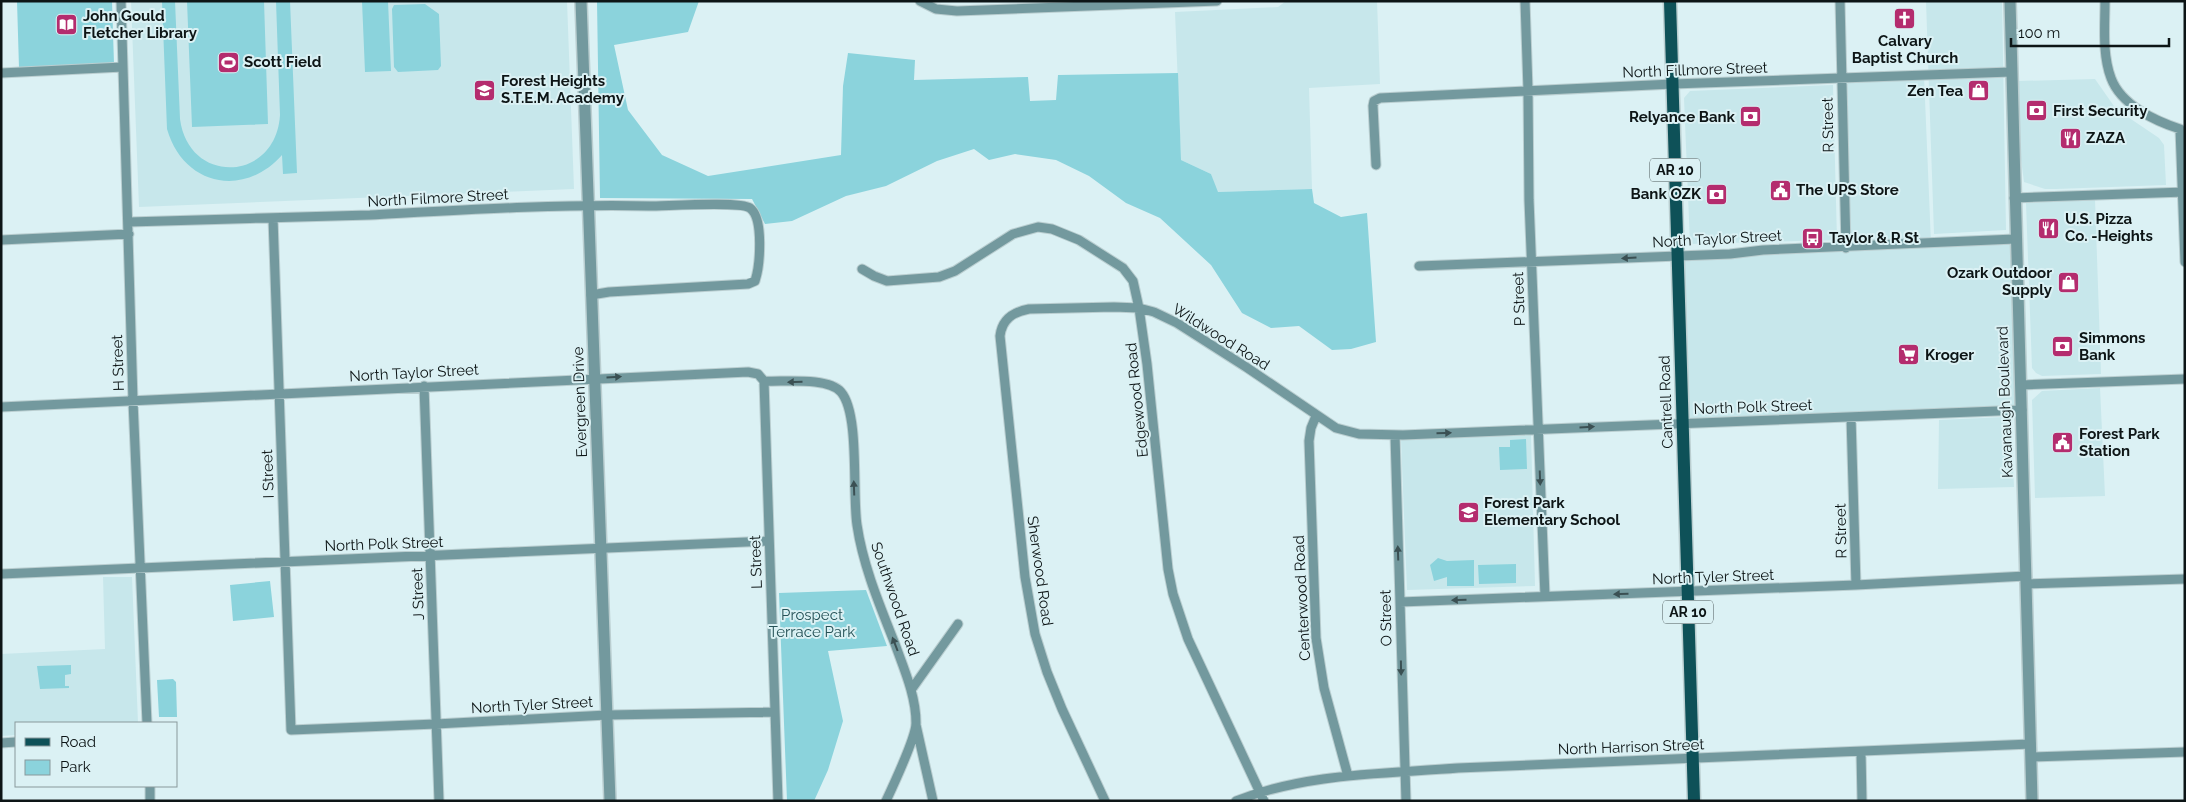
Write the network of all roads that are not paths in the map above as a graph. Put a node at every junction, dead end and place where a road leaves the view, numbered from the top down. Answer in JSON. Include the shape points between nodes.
{"nodes":[{"id":1,"x":121,"y":1,"type":"edge"},
{"id":2,"x":920,"y":1,"type":"edge"},
{"id":3,"x":1216,"y":1,"type":"edge"},
{"id":4,"x":1525,"y":1,"type":"edge"},
{"id":5,"x":1670,"y":1,"type":"edge"},
{"id":6,"x":1840,"y":1,"type":"edge"},
{"id":7,"x":2010,"y":1,"type":"edge"},
{"id":8,"x":2105,"y":1,"type":"edge"},
{"id":9,"x":582,"y":3,"type":"edge"},
{"id":10,"x":123,"y":67,"type":"junction"},
{"id":11,"x":2011,"y":72,"type":"junction"},
{"id":12,"x":1,"y":73,"type":"edge"},
{"id":13,"x":1841,"y":78,"type":"junction"},
{"id":14,"x":1673,"y":84,"type":"junction"},
{"id":15,"x":1528,"y":90,"type":"junction"},
{"id":16,"x":2182,"y":128,"type":"edge"},
{"id":17,"x":1376,"y":165,"type":"dead end"},
{"id":18,"x":2184,"y":192,"type":"edge"},
{"id":19,"x":2014,"y":198,"type":"junction"},
{"id":20,"x":588,"y":205,"type":"junction"},
{"id":21,"x":273,"y":218,"type":"junction"},
{"id":22,"x":128,"y":222,"type":"junction"},
{"id":23,"x":129,"y":234,"type":"junction"},
{"id":24,"x":2015,"y":239,"type":"junction"},
{"id":25,"x":1,"y":240,"type":"edge"},
{"id":26,"x":1846,"y":248,"type":"junction"},
{"id":27,"x":1678,"y":256,"type":"junction"},
{"id":28,"x":1532,"y":262,"type":"junction"},
{"id":29,"x":2185,"y":262,"type":"edge"},
{"id":30,"x":1420,"y":266,"type":"dead end"},
{"id":31,"x":862,"y":269,"type":"dead end"},
{"id":32,"x":591,"y":295,"type":"junction"},
{"id":33,"x":1139,"y":308,"type":"junction"},
{"id":34,"x":1000,"y":331,"type":"joint"},
{"id":35,"x":594,"y":378,"type":"junction"},
{"id":36,"x":2185,"y":379,"type":"edge"},
{"id":37,"x":764,"y":381,"type":"junction"},
{"id":38,"x":825,"y":383,"type":"joint"},
{"id":39,"x":2021,"y":385,"type":"junction"},
{"id":40,"x":424,"y":386,"type":"junction"},
{"id":41,"x":279,"y":393,"type":"junction"},
{"id":42,"x":133,"y":401,"type":"junction"},
{"id":43,"x":1,"y":407,"type":"edge"},
{"id":44,"x":2022,"y":410,"type":"junction"},
{"id":45,"x":1316,"y":416,"type":"junction"},
{"id":46,"x":1851,"y":418,"type":"junction"},
{"id":47,"x":1684,"y":424,"type":"junction"},
{"id":48,"x":1538,"y":430,"type":"junction"},
{"id":49,"x":1395,"y":435,"type":"junction"},
{"id":50,"x":769,"y":541,"type":"junction"},
{"id":51,"x":600,"y":548,"type":"junction"},
{"id":52,"x":430,"y":556,"type":"junction"},
{"id":53,"x":285,"y":562,"type":"junction"},
{"id":54,"x":141,"y":568,"type":"junction"},
{"id":55,"x":1,"y":574,"type":"edge"},
{"id":56,"x":2185,"y":579,"type":"edge"},
{"id":57,"x":2026,"y":580,"type":"junction"},
{"id":58,"x":1856,"y":585,"type":"junction"},
{"id":59,"x":1688,"y":592,"type":"junction"},
{"id":60,"x":1545,"y":596,"type":"junction"},
{"id":61,"x":1400,"y":602,"type":"junction"},
{"id":62,"x":958,"y":624,"type":"dead end"},
{"id":63,"x":911,"y":690,"type":"junction"},
{"id":64,"x":775,"y":712,"type":"junction"},
{"id":65,"x":607,"y":715,"type":"junction"},
{"id":66,"x":147,"y":722,"type":"edge"},
{"id":67,"x":436,"y":724,"type":"junction"},
{"id":68,"x":916,"y":725,"type":"junction"},
{"id":69,"x":292,"y":730,"type":"joint"},
{"id":70,"x":15,"y":742,"type":"edge"},
{"id":71,"x":1,"y":743,"type":"edge"},
{"id":72,"x":2031,"y":744,"type":"junction"},
{"id":73,"x":1861,"y":752,"type":"junction"},
{"id":74,"x":2185,"y":752,"type":"edge"},
{"id":75,"x":2032,"y":757,"type":"junction"},
{"id":76,"x":1693,"y":758,"type":"junction"},
{"id":77,"x":1404,"y":772,"type":"junction"},
{"id":78,"x":1348,"y":776,"type":"junction"},
{"id":79,"x":150,"y":787,"type":"edge"},
{"id":80,"x":1259,"y":792,"type":"junction"},
{"id":81,"x":150,"y":801,"type":"edge"},
{"id":82,"x":439,"y":801,"type":"edge"},
{"id":83,"x":610,"y":801,"type":"edge"},
{"id":84,"x":778,"y":801,"type":"edge"},
{"id":85,"x":886,"y":801,"type":"edge"},
{"id":86,"x":934,"y":801,"type":"edge"},
{"id":87,"x":1105,"y":801,"type":"edge"},
{"id":88,"x":1236,"y":801,"type":"edge"},
{"id":89,"x":1264,"y":801,"type":"edge"},
{"id":90,"x":1406,"y":801,"type":"edge"},
{"id":91,"x":1694,"y":801,"type":"edge"},
{"id":92,"x":1862,"y":801,"type":"edge"},
{"id":93,"x":2032,"y":801,"type":"edge"}],
"edges":[{"from":1,"to":10,"type":"street","name":"H Street"},
{"from":2,"to":3,"type":"street","via":[[936,9],[957,11]]},
{"from":4,"to":15,"type":"street","name":"P Street"},
{"from":5,"to":14,"type":"main road","name":"Cantrell Road","number":"AR 10"},
{"from":6,"to":13,"type":"street","name":"R Street"},
{"from":7,"to":11,"type":"street","name":"Kavanaugh Boulevard"},
{"from":8,"to":16,"type":"street","via":[[2106,51],[2114,84],[2139,110]]},
{"from":9,"to":20,"type":"street","name":"Evergreen Drive"},
{"from":10,"to":12,"type":"street"},
{"from":10,"to":22,"type":"street","name":"H Street"},
{"from":11,"to":13,"type":"street","name":"North Fillmore Street"},
{"from":11,"to":19,"type":"street","name":"Kavanaugh Boulevard"},
{"from":13,"to":14,"type":"street","name":"North Fillmore Street"},
{"from":13,"to":26,"type":"street","name":"R Street"},
{"from":14,"to":15,"type":"street","name":"North Fillmore Street"},
{"from":14,"to":27,"type":"main road","name":"Cantrell Road","number":"AR 10"},
{"from":15,"to":17,"type":"street","name":"North Fillmore Street","via":[[1380,98],[1374,101],[1373,106]]},
{"from":15,"to":28,"type":"street","name":"P Street"},
{"from":16,"to":18,"type":"street"},
{"from":18,"to":19,"type":"street"},
{"from":18,"to":29,"type":"street"},
{"from":19,"to":24,"type":"street","name":"Kavanaugh Boulevard"},
{"from":20,"to":21,"type":"street","name":"North Filmore Street"},
{"from":20,"to":32,"type":"street","name":"Evergreen Drive"},
{"from":20,"to":32,"type":"street","name":"North Filmore Street","via":[[678,207],[735,204],[754,213],[758,228],[756,281]]},
{"from":21,"to":22,"type":"street","name":"North Filmore Street"},
{"from":21,"to":41,"type":"street","name":"I Street"},
{"from":22,"to":23,"type":"street","name":"H Street"},
{"from":23,"to":25,"type":"street"},
{"from":23,"to":42,"type":"street","name":"H Street"},
{"from":24,"to":26,"type":"street","name":"North Taylor Street"},
{"from":24,"to":39,"type":"street","name":"Kavanaugh Boulevard"},
{"from":26,"to":27,"type":"street","name":"North Taylor Street"},
{"from":27,"to":28,"type":"street","name":"North Taylor Street","one_way":true},
{"from":27,"to":47,"type":"main road","name":"Cantrell Road","number":"AR 10"},
{"from":28,"to":30,"type":"street","name":"North Taylor Street"},
{"from":28,"to":48,"type":"street","name":"P Street"},
{"from":31,"to":33,"type":"street","name":"Edgewood Road","via":[[887,281],[939,277],[955,271],[1012,234],[1030,228],[1046,228],[1079,240],[1123,268],[1132,281]]},
{"from":32,"to":35,"type":"street","name":"Evergreen Drive"},
{"from":33,"to":34,"type":"street","name":"Wildwood Road","via":[[1029,309],[1013,313]]},
{"from":33,"to":45,"type":"street","name":"Wildwood Road","via":[[1177,323]]},
{"from":33,"to":80,"type":"street","name":"Edgewood Road","via":[[1173,594],[1188,639]]},
{"from":34,"to":87,"type":"street","name":"Sherwood Road","via":[[1031,617],[1047,672]]},
{"from":35,"to":37,"type":"street","name":"North Taylor Street","one_way":true,"via":[[748,372],[758,374]]},
{"from":35,"to":40,"type":"street","name":"North Taylor Street"},
{"from":35,"to":51,"type":"street","name":"Evergreen Drive"},
{"from":36,"to":39,"type":"street"},
{"from":38,"to":37,"type":"street","name":"North Taylor Street","one_way":true},
{"from":37,"to":50,"type":"street","name":"L Street"},
{"from":63,"to":38,"type":"street","name":"Southwood Road","one_way":true,"via":[[860,542],[850,408],[838,388]]},
{"from":39,"to":44,"type":"street","name":"Kavanaugh Boulevard"},
{"from":40,"to":41,"type":"street","name":"North Taylor Street"},
{"from":40,"to":52,"type":"street","name":"J Street"},
{"from":41,"to":42,"type":"street","name":"North Taylor Street"},
{"from":41,"to":53,"type":"street","name":"I Street"},
{"from":42,"to":43,"type":"street","name":"North Taylor Street"},
{"from":42,"to":54,"type":"street","name":"H Street"},
{"from":44,"to":46,"type":"street","name":"North Polk Street"},
{"from":44,"to":57,"type":"street","name":"Kavanaugh Boulevard"},
{"from":45,"to":49,"type":"street","name":"Wildwood Road","via":[[1351,433]]},
{"from":45,"to":78,"type":"street","name":"Centerwood Road","via":[[1309,441],[1316,638],[1324,688]]},
{"from":46,"to":47,"type":"street","name":"North Polk Street"},
{"from":46,"to":58,"type":"street","name":"R Street"},
{"from":48,"to":47,"type":"street","name":"North Polk Street","one_way":true},
{"from":47,"to":59,"type":"main road","name":"Cantrell Road","number":"AR 10"},
{"from":49,"to":48,"type":"street","name":"North Polk Street","one_way":true},
{"from":48,"to":60,"type":"street","name":"P Street","one_way":true},
{"from":61,"to":49,"type":"street","name":"O Street","one_way":true},
{"from":50,"to":51,"type":"street","name":"North Polk Street"},
{"from":50,"to":64,"type":"street","name":"L Street"},
{"from":51,"to":52,"type":"street","name":"North Polk Street"},
{"from":51,"to":65,"type":"street","name":"Evergreen Drive"},
{"from":52,"to":53,"type":"street","name":"North Polk Street"},
{"from":52,"to":67,"type":"street","name":"J Street"},
{"from":53,"to":54,"type":"street","name":"North Polk Street"},
{"from":53,"to":69,"type":"street","name":"I Street"},
{"from":54,"to":55,"type":"street","name":"North Polk Street"},
{"from":54,"to":66,"type":"street","name":"H Street"},
{"from":56,"to":57,"type":"street","name":"North Tyler Street"},
{"from":57,"to":58,"type":"street","name":"North Tyler Street"},
{"from":57,"to":72,"type":"street","name":"Kavanaugh Boulevard"},
{"from":58,"to":59,"type":"street","name":"North Tyler Street"},
{"from":59,"to":60,"type":"street","name":"North Tyler Street","one_way":true},
{"from":59,"to":76,"type":"main road","name":"Cantrell Road","number":"AR 10"},
{"from":60,"to":61,"type":"street","name":"North Tyler Street","one_way":true},
{"from":61,"to":77,"type":"street","name":"O Street","one_way":true},
{"from":62,"to":63,"type":"street"},
{"from":63,"to":68,"type":"street","name":"Southwood Road"},
{"from":64,"to":65,"type":"street","name":"North Tyler Street"},
{"from":64,"to":84,"type":"street","name":"L Street"},
{"from":65,"to":67,"type":"street","name":"North Tyler Street"},
{"from":65,"to":83,"type":"street","name":"Evergreen Drive"},
{"from":67,"to":69,"type":"street","name":"North Tyler Street"},
{"from":67,"to":82,"type":"street","name":"J Street"},
{"from":68,"to":85,"type":"street","name":"Southwood Road"},
{"from":68,"to":86,"type":"street"},
{"from":70,"to":71,"type":"street"},
{"from":72,"to":73,"type":"street","name":"North Harrison Street"},
{"from":72,"to":75,"type":"street","name":"Kavanaugh Boulevard"},
{"from":73,"to":76,"type":"street","name":"North Harrison Street"},
{"from":73,"to":92,"type":"street"},
{"from":74,"to":75,"type":"street"},
{"from":75,"to":93,"type":"street","name":"Kavanaugh Boulevard"},
{"from":76,"to":77,"type":"street","name":"North Harrison Street"},
{"from":76,"to":91,"type":"main road","name":"Cantrell Road","number":"AR 10"},
{"from":77,"to":78,"type":"street","name":"North Harrison Street"},
{"from":77,"to":90,"type":"street","name":"O Street"},
{"from":78,"to":80,"type":"street","name":"North Harrison Street"},
{"from":79,"to":81,"type":"street"},
{"from":80,"to":88,"type":"street","name":"North Harrison Street"},
{"from":80,"to":89,"type":"street","name":"Edgewood Road"}]}
